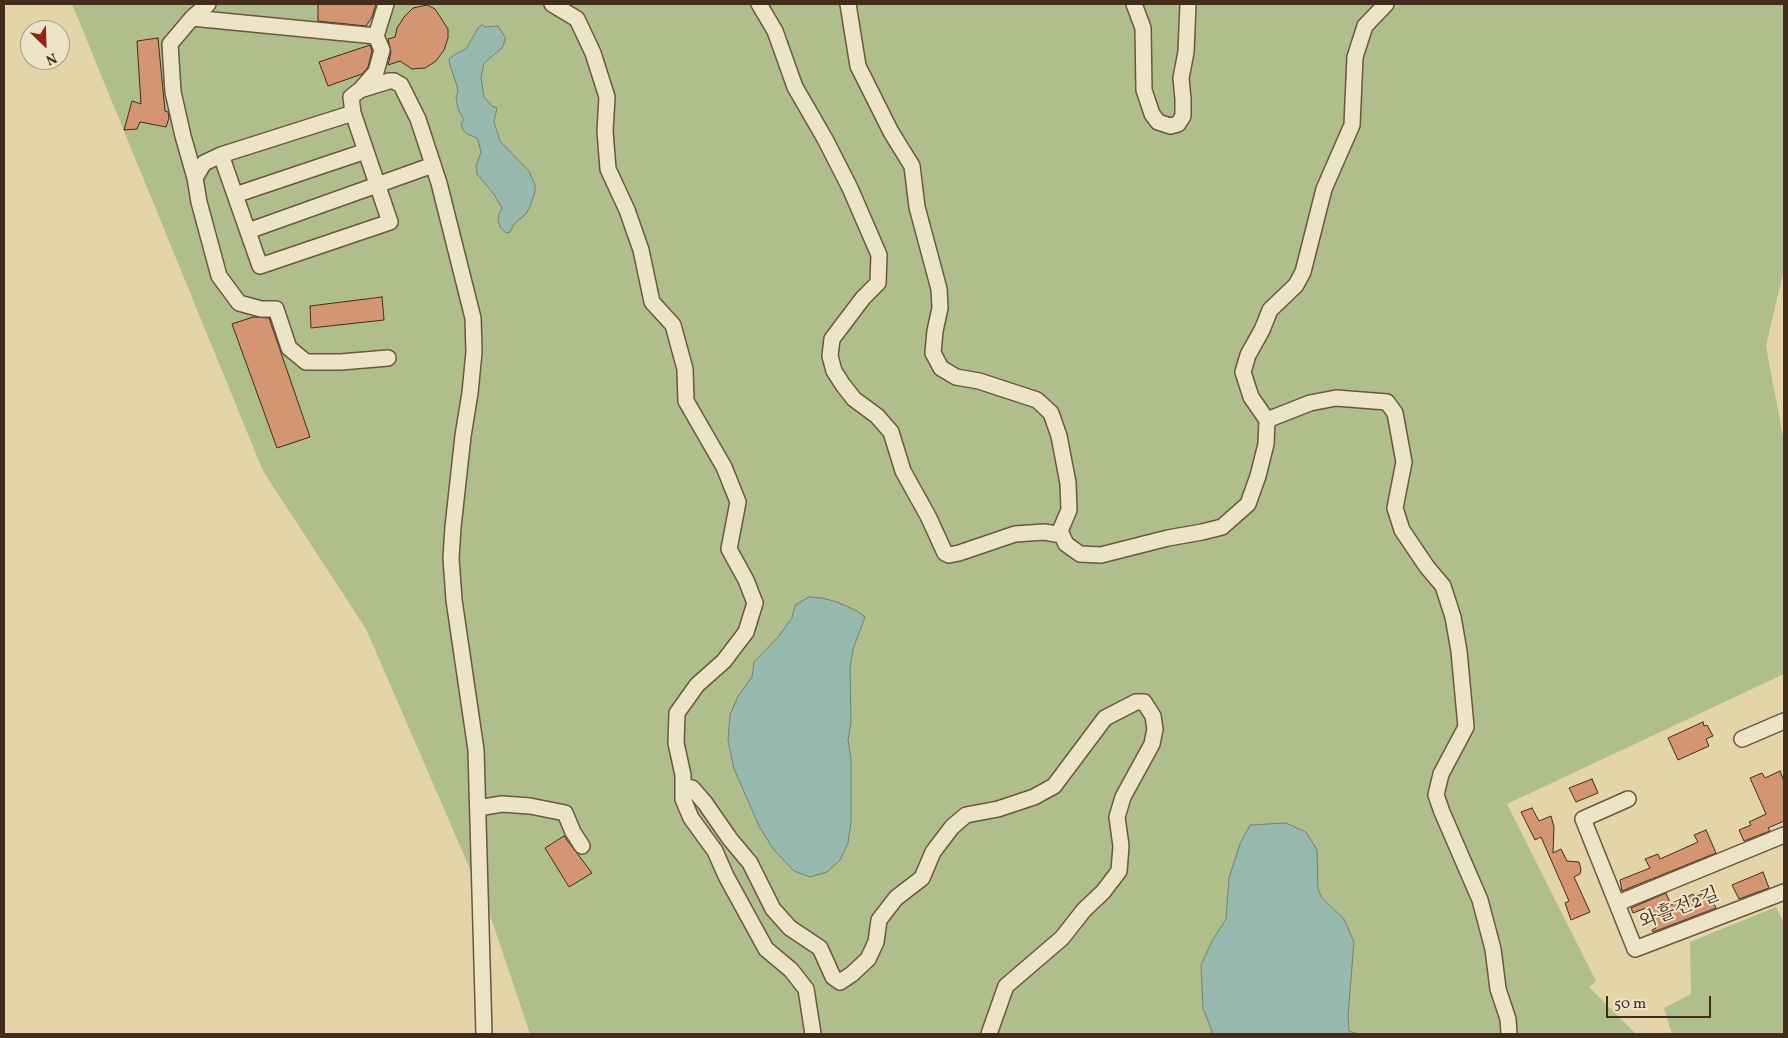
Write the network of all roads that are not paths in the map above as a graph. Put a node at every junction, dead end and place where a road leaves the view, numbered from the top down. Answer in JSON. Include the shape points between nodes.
{"nodes":[{"id":1,"x":208,"y":4,"type":"edge"},
{"id":2,"x":386,"y":4,"type":"edge"},
{"id":3,"x":552,"y":4,"type":"edge"},
{"id":4,"x":759,"y":4,"type":"edge"},
{"id":5,"x":848,"y":4,"type":"edge"},
{"id":6,"x":1134,"y":4,"type":"edge"},
{"id":7,"x":1188,"y":4,"type":"edge"},
{"id":8,"x":1386,"y":4,"type":"edge"},
{"id":9,"x":192,"y":18,"type":"junction"},
{"id":10,"x":376,"y":36,"type":"junction"},
{"id":11,"x":360,"y":90,"type":"junction"},
{"id":12,"x":353,"y":113,"type":"junction"},
{"id":13,"x":366,"y":151,"type":"junction"},
{"id":14,"x":221,"y":155,"type":"junction"},
{"id":15,"x":433,"y":165,"type":"junction"},
{"id":16,"x":195,"y":178,"type":"junction"},
{"id":17,"x":378,"y":185,"type":"junction"},
{"id":18,"x":235,"y":195,"type":"junction"},
{"id":19,"x":248,"y":230,"type":"junction"},
{"id":20,"x":388,"y":358,"type":"dead end"},
{"id":21,"x":1266,"y":420,"type":"junction"},
{"id":22,"x":1062,"y":535,"type":"junction"},
{"id":23,"x":1784,"y":722,"type":"edge"},
{"id":24,"x":1742,"y":739,"type":"dead end"},
{"id":25,"x":683,"y":786,"type":"junction"},
{"id":26,"x":1628,"y":799,"type":"dead end"},
{"id":27,"x":478,"y":808,"type":"junction"},
{"id":28,"x":1784,"y":835,"type":"edge"},
{"id":29,"x":582,"y":846,"type":"dead end"},
{"id":30,"x":1784,"y":892,"type":"edge"},
{"id":31,"x":1618,"y":903,"type":"junction"},
{"id":32,"x":484,"y":1034,"type":"edge"},
{"id":33,"x":813,"y":1034,"type":"edge"},
{"id":34,"x":989,"y":1034,"type":"edge"},
{"id":35,"x":1509,"y":1034,"type":"edge"}],
"edges":[{"from":1,"to":9,"type":"street"},
{"from":2,"to":10,"type":"street"},
{"from":3,"to":25,"type":"street","via":[[577,20],[593,53],[607,97],[608,169],[641,250],[652,302],[673,325],[685,370],[686,401],[724,467],[738,502],[729,549],[755,603],[746,632],[724,661],[697,685],[677,713],[676,743]]},
{"from":4,"to":22,"type":"street","via":[[776,31],[795,86],[850,188],[879,255],[878,284],[863,298],[832,339],[830,356],[834,371],[854,399],[877,416],[891,432],[903,471],[945,553],[959,553],[1015,534],[1044,532]]},
{"from":5,"to":22,"type":"street","via":[[858,66],[912,166],[917,207],[939,289],[940,308],[933,353],[941,368],[956,377],[1037,400],[1051,413],[1068,483],[1069,510],[1060,531]]},
{"from":6,"to":7,"type":"street","via":[[1142,28],[1144,90],[1152,114],[1158,122],[1170,126],[1178,124],[1183,116],[1181,78],[1186,52]]},
{"from":8,"to":21,"type":"street","via":[[1366,26],[1355,56],[1352,125],[1324,189],[1303,272],[1296,285],[1270,310],[1243,372],[1251,397]]},
{"from":9,"to":10,"type":"street"},
{"from":9,"to":16,"type":"street","via":[[170,44],[173,92]]},
{"from":10,"to":11,"type":"street","via":[[382,50],[376,72]]},
{"from":11,"to":12,"type":"street","via":[[351,98]]},
{"from":11,"to":15,"type":"street","via":[[389,81],[401,85],[418,119]]},
{"from":12,"to":13,"type":"street"},
{"from":12,"to":14,"type":"street"},
{"from":13,"to":17,"type":"street"},
{"from":13,"to":18,"type":"street"},
{"from":14,"to":16,"type":"street","via":[[204,164]]},
{"from":14,"to":18,"type":"street"},
{"from":15,"to":17,"type":"street"},
{"from":15,"to":27,"type":"street","via":[[473,318],[474,352],[451,558],[476,750]]},
{"from":16,"to":20,"type":"street","via":[[219,276],[238,303],[276,309],[289,348],[306,362]]},
{"from":17,"to":19,"type":"street"},
{"from":17,"to":19,"type":"street","via":[[390,222],[260,266]]},
{"from":18,"to":19,"type":"street"},
{"from":21,"to":22,"type":"street","via":[[1264,452],[1248,504],[1222,527],[1101,555],[1080,554],[1066,544]]},
{"from":21,"to":35,"type":"street","via":[[1310,403],[1336,398],[1387,402],[1394,413],[1404,462],[1395,508],[1402,530],[1443,586],[1459,651],[1466,727],[1441,774],[1436,795],[1480,900]]},
{"from":23,"to":24,"type":"street"},
{"from":25,"to":33,"type":"street","via":[[683,799],[691,818],[715,851],[766,949],[791,970],[806,989]]},
{"from":25,"to":34,"type":"street","via":[[692,788],[705,802],[750,862],[773,909],[790,928],[820,948],[834,977],[840,982],[868,959],[876,942],[879,920],[896,898],[922,878],[933,852],[966,814],[998,809],[1034,797],[1054,786],[1105,718],[1136,702],[1144,702],[1153,716],[1155,729],[1152,744],[1122,797],[1117,817],[1121,846],[1119,871],[1062,938],[1006,986]]},
{"from":26,"to":31,"type":"street","name":"와흘전2길","via":[[1583,819]]},
{"from":27,"to":29,"type":"street","via":[[502,804],[565,814]]},
{"from":27,"to":32,"type":"street"},
{"from":28,"to":31,"type":"street","name":"와흘전2길"},
{"from":30,"to":31,"type":"street","name":"와흘전2길","via":[[1635,949]]}]}
